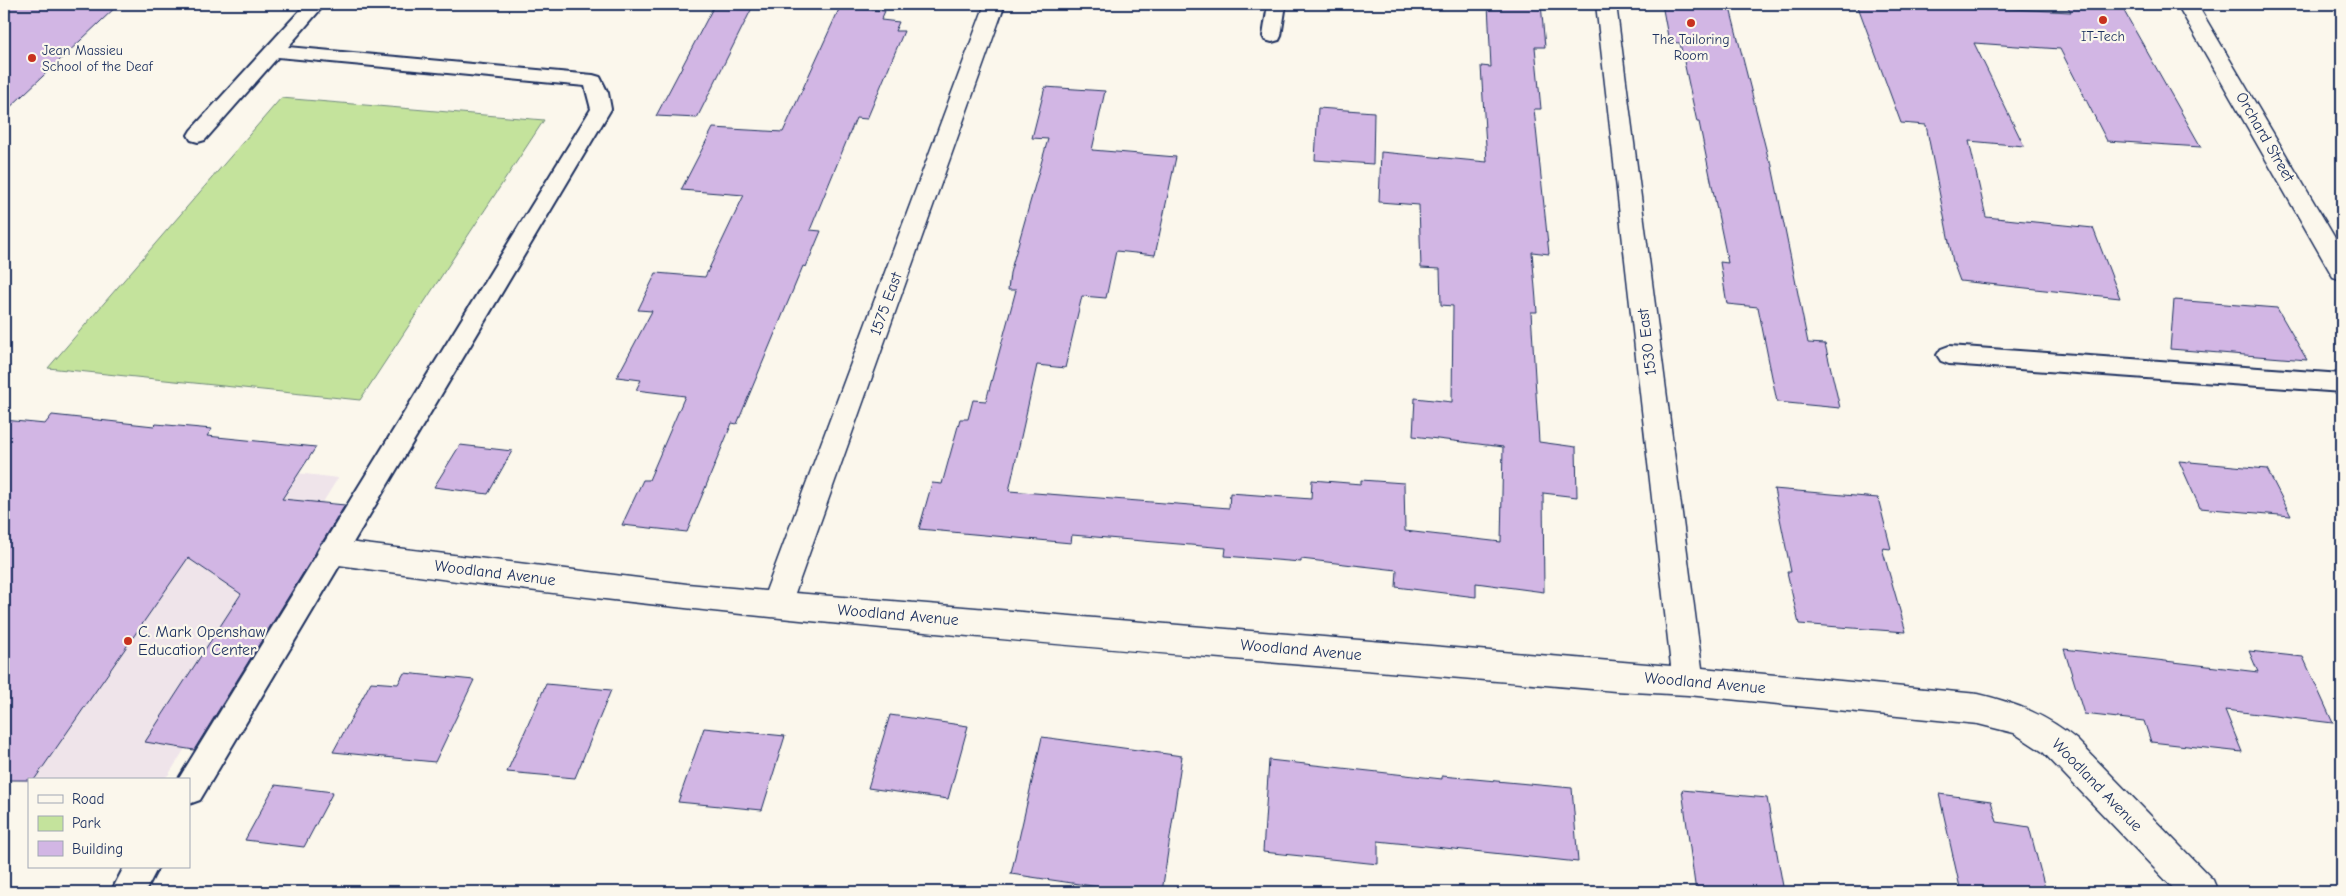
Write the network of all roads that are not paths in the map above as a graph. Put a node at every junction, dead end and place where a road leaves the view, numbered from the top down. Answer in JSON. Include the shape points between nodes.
{"nodes":[{"id":1,"x":316,"y":4,"type":"edge"},
{"id":2,"x":995,"y":4,"type":"edge"},
{"id":3,"x":1277,"y":4,"type":"edge"},
{"id":4,"x":1606,"y":4,"type":"edge"},
{"id":5,"x":2187,"y":4,"type":"edge"},
{"id":6,"x":1272,"y":36,"type":"dead end"},
{"id":7,"x":273,"y":51,"type":"junction"},
{"id":8,"x":198,"y":135,"type":"dead end"},
{"id":9,"x":2342,"y":271,"type":"edge"},
{"id":10,"x":1949,"y":355,"type":"dead end"},
{"id":11,"x":2342,"y":382,"type":"edge"},
{"id":12,"x":332,"y":552,"type":"junction"},
{"id":13,"x":776,"y":604,"type":"junction"},
{"id":14,"x":1688,"y":681,"type":"junction"},
{"id":15,"x":190,"y":788,"type":"edge"},
{"id":16,"x":141,"y":868,"type":"edge"},
{"id":17,"x":127,"y":892,"type":"edge"},
{"id":18,"x":2201,"y":892,"type":"edge"}],
"edges":[{"from":1,"to":7,"type":"lane"},
{"from":2,"to":13,"type":"street","name":"1575 East"},
{"from":3,"to":6,"type":"lane"},
{"from":4,"to":14,"type":"street","name":"1530 East"},
{"from":5,"to":9,"type":"street","name":"Orchard Street"},
{"from":7,"to":8,"type":"lane"},
{"from":7,"to":12,"type":"lane","via":[[593,80],[601,109]]},
{"from":10,"to":11,"type":"lane"},
{"from":12,"to":13,"type":"street","name":"Woodland Avenue","via":[[668,595]]},
{"from":12,"to":15,"type":"lane"},
{"from":13,"to":14,"type":"street","name":"Woodland Avenue"},
{"from":14,"to":18,"type":"street","name":"Woodland Avenue","via":[[1978,709],[2015,717],[2044,732],[2066,751]]},
{"from":16,"to":17,"type":"lane"}]}
